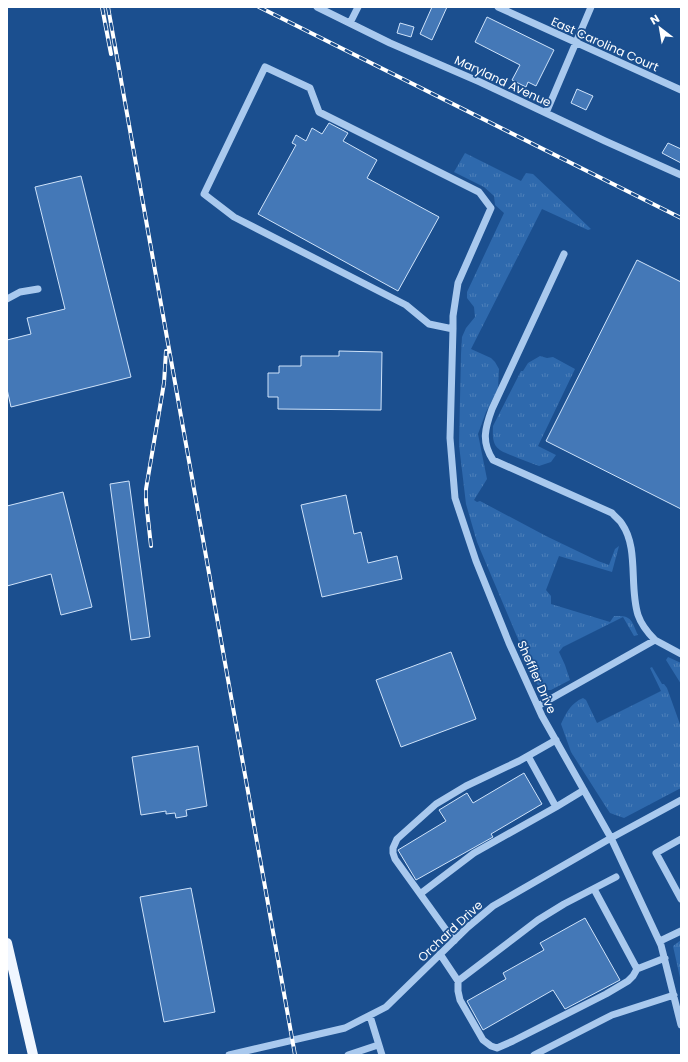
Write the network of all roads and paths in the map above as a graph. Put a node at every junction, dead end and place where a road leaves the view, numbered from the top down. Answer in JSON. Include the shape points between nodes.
{"nodes":[{"id":1,"x":317,"y":7,"type":"edge"},
{"id":2,"x":358,"y":7,"type":"edge"},
{"id":3,"x":498,"y":7,"type":"edge"},
{"id":4,"x":590,"y":7,"type":"edge"},
{"id":5,"x":350,"y":23,"type":"junction"},
{"id":6,"x":576,"y":43,"type":"junction"},
{"id":7,"x":681,"y":90,"type":"edge"},
{"id":8,"x":546,"y":113,"type":"junction"},
{"id":9,"x":681,"y":175,"type":"edge"},
{"id":10,"x":564,"y":254,"type":"dead end"},
{"id":11,"x":38,"y":289,"type":"dead end"},
{"id":12,"x":7,"y":299,"type":"edge"},
{"id":13,"x":452,"y":330,"type":"junction"},
{"id":14,"x":655,"y":640,"type":"junction"},
{"id":15,"x":681,"y":654,"type":"edge"},
{"id":16,"x":538,"y":706,"type":"junction"},
{"id":17,"x":556,"y":740,"type":"junction"},
{"id":18,"x":528,"y":756,"type":"junction"},
{"id":19,"x":584,"y":790,"type":"junction"},
{"id":20,"x":681,"y":800,"type":"edge"},
{"id":21,"x":556,"y":807,"type":"junction"},
{"id":22,"x":611,"y":838,"type":"junction"},
{"id":23,"x":681,"y":839,"type":"edge"},
{"id":24,"x":616,"y":877,"type":"dead end"},
{"id":25,"x":594,"y":889,"type":"junction"},
{"id":26,"x":420,"y":894,"type":"junction"},
{"id":27,"x":681,"y":899,"type":"edge"},
{"id":28,"x":681,"y":931,"type":"edge"},
{"id":29,"x":454,"y":941,"type":"junction"},
{"id":30,"x":660,"y":941,"type":"junction"},
{"id":31,"x":7,"y":943,"type":"edge"},
{"id":32,"x":440,"y":954,"type":"junction"},
{"id":33,"x":665,"y":958,"type":"junction"},
{"id":34,"x":637,"y":969,"type":"junction"},
{"id":35,"x":458,"y":981,"type":"junction"},
{"id":36,"x":674,"y":994,"type":"junction"},
{"id":37,"x":370,"y":1016,"type":"junction"},
{"id":38,"x":681,"y":1025,"type":"edge"},
{"id":39,"x":378,"y":1045,"type":"junction"},
{"id":40,"x":33,"y":1055,"type":"edge"},
{"id":41,"x":229,"y":1055,"type":"edge"},
{"id":42,"x":348,"y":1055,"type":"edge"},
{"id":43,"x":382,"y":1055,"type":"edge"},
{"id":44,"x":534,"y":1055,"type":"edge"}],
"edges":[{"from":1,"to":5,"type":"street","name":"Maryland Avenue"},
{"from":2,"to":5,"type":"street"},
{"from":3,"to":6,"type":"street","name":"East Carolina Court"},
{"from":4,"to":6,"type":"street"},
{"from":5,"to":8,"type":"street","name":"Maryland Avenue"},
{"from":6,"to":7,"type":"street","name":"East Carolina Court"},
{"from":6,"to":8,"type":"street"},
{"from":8,"to":9,"type":"street","name":"Maryland Avenue"},
{"from":10,"to":14,"type":"street","via":[[485,426],[488,453],[494,460],[612,513],[622,524],[631,547],[638,616]]},
{"from":11,"to":12,"type":"street","via":[[20,292]]},
{"from":13,"to":13,"type":"street","name":"Sheffler Drive","via":[[458,283],[491,208],[479,192],[319,112],[310,88],[265,67],[204,194],[234,217],[406,305],[429,324]]},
{"from":13,"to":16,"type":"street","name":"Sheffler Drive","via":[[450,438],[455,498],[476,561]]},
{"from":14,"to":15,"type":"street"},
{"from":14,"to":16,"type":"street"},
{"from":16,"to":17,"type":"street","name":"Sheffler Drive"},
{"from":17,"to":18,"type":"street"},
{"from":17,"to":19,"type":"street","name":"Sheffler Drive"},
{"from":18,"to":21,"type":"street"},
{"from":18,"to":26,"type":"street","via":[[466,786],[436,804],[397,840],[393,848],[395,860]]},
{"from":19,"to":21,"type":"street"},
{"from":19,"to":22,"type":"street","name":"Sheffler Drive"},
{"from":20,"to":22,"type":"street","name":"Orchard Drive"},
{"from":21,"to":26,"type":"street","via":[[474,853]]},
{"from":22,"to":29,"type":"street","name":"Orchard Drive","via":[[493,906]]},
{"from":22,"to":30,"type":"street","name":"Sheffler Drive"},
{"from":23,"to":27,"type":"street","via":[[656,853]]},
{"from":24,"to":25,"type":"street"},
{"from":25,"to":34,"type":"street"},
{"from":25,"to":35,"type":"street","via":[[538,920]]},
{"from":26,"to":29,"type":"street"},
{"from":28,"to":30,"type":"street"},
{"from":29,"to":32,"type":"street","name":"Orchard Drive"},
{"from":30,"to":33,"type":"street","name":"Sheffler Drive"},
{"from":31,"to":40,"type":"main road"},
{"from":32,"to":35,"type":"street"},
{"from":32,"to":37,"type":"street","name":"Orchard Drive","via":[[386,1007]]},
{"from":33,"to":34,"type":"street"},
{"from":33,"to":36,"type":"street","name":"Sheffler Drive"},
{"from":34,"to":35,"type":"street","via":[[628,981],[606,994],[497,1048],[484,1040],[460,1000]]},
{"from":36,"to":38,"type":"street","name":"Sheffler Drive"},
{"from":36,"to":44,"type":"street","via":[[612,1015]]},
{"from":37,"to":39,"type":"street"},
{"from":37,"to":41,"type":"street","name":"Orchard Drive","via":[[345,1028]]},
{"from":39,"to":42,"type":"street"},
{"from":39,"to":43,"type":"street"}]}
